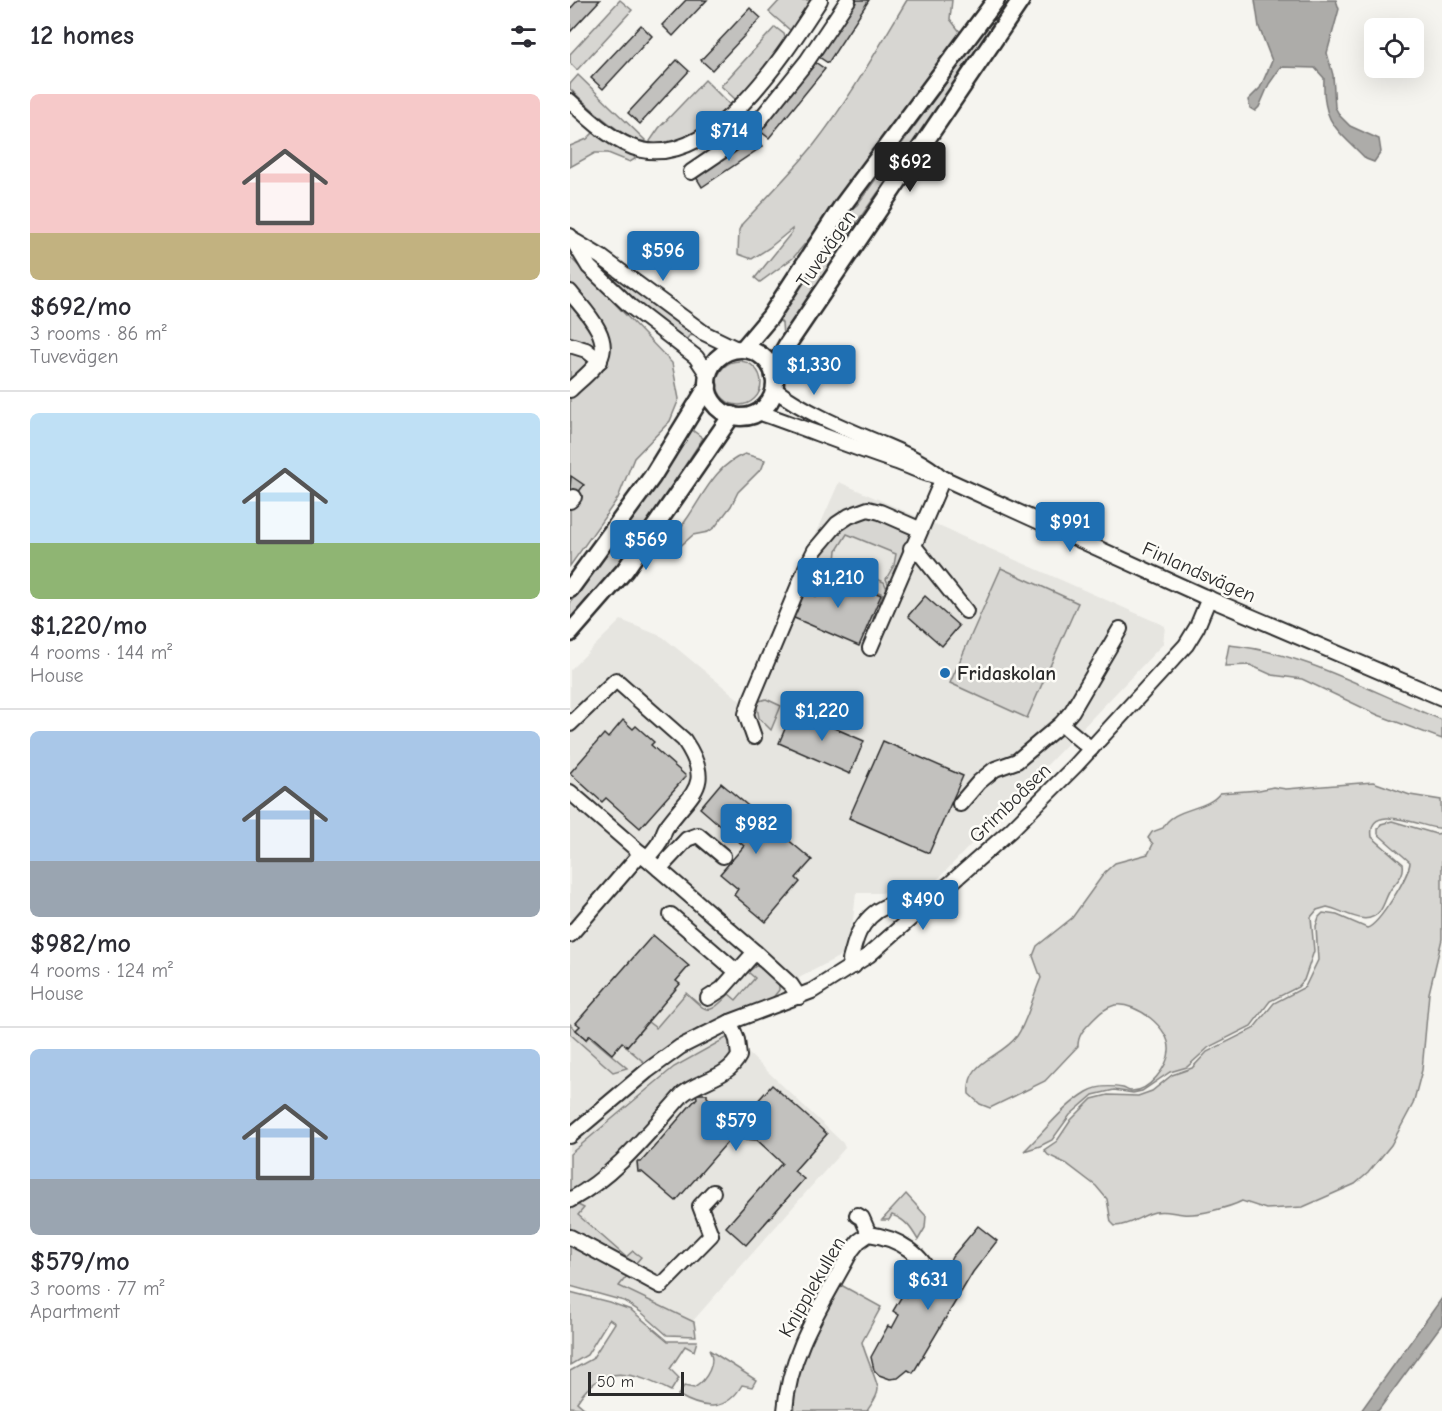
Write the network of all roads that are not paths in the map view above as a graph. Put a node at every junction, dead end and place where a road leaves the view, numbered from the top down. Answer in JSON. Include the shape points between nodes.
{"nodes":[{"id":1,"x":820,"y":0,"type":"edge"},
{"id":2,"x":848,"y":0,"type":"edge"},
{"id":3,"x":996,"y":0,"type":"edge"},
{"id":4,"x":1021,"y":0,"type":"edge"},
{"id":5,"x":788,"y":47,"type":"junction"},
{"id":6,"x":807,"y":61,"type":"junction"},
{"id":7,"x":570,"y":101,"type":"edge"},
{"id":8,"x":732,"y":114,"type":"junction"},
{"id":9,"x":750,"y":132,"type":"junction"},
{"id":10,"x":691,"y":172,"type":"dead end"},
{"id":11,"x":571,"y":240,"type":"edge"},
{"id":12,"x":570,"y":292,"type":"edge"},
{"id":13,"x":570,"y":345,"type":"edge"},
{"id":14,"x":740,"y":349,"type":"junction"},
{"id":15,"x":600,"y":361,"type":"junction"},
{"id":16,"x":708,"y":380,"type":"junction"},
{"id":17,"x":774,"y":383,"type":"junction"},
{"id":18,"x":570,"y":390,"type":"edge"},
{"id":19,"x":758,"y":412,"type":"junction"},
{"id":20,"x":732,"y":415,"type":"junction"},
{"id":21,"x":943,"y":478,"type":"junction"},
{"id":22,"x":919,"y":529,"type":"junction"},
{"id":23,"x":911,"y":548,"type":"junction"},
{"id":24,"x":570,"y":589,"type":"edge"},
{"id":25,"x":1209,"y":598,"type":"junction"},
{"id":26,"x":966,"y":611,"type":"dead end"},
{"id":27,"x":1120,"y":629,"type":"dead end"},
{"id":28,"x":570,"y":633,"type":"edge"},
{"id":29,"x":870,"y":648,"type":"dead end"},
{"id":30,"x":1442,"y":698,"type":"edge"},
{"id":31,"x":570,"y":724,"type":"edge"},
{"id":32,"x":1061,"y":724,"type":"junction"},
{"id":33,"x":753,"y":737,"type":"dead end"},
{"id":34,"x":1091,"y":749,"type":"junction"},
{"id":35,"x":570,"y":792,"type":"edge"},
{"id":36,"x":960,"y":804,"type":"dead end"},
{"id":37,"x":644,"y":855,"type":"junction"},
{"id":38,"x":723,"y":856,"type":"dead end"},
{"id":39,"x":659,"y":869,"type":"junction"},
{"id":40,"x":918,"y":914,"type":"junction"},
{"id":41,"x":671,"y":915,"type":"dead end"},
{"id":42,"x":570,"y":935,"type":"edge"},
{"id":43,"x":755,"y":952,"type":"junction"},
{"id":44,"x":854,"y":966,"type":"junction"},
{"id":45,"x":738,"y":972,"type":"junction"},
{"id":46,"x":708,"y":998,"type":"dead end"},
{"id":47,"x":798,"y":998,"type":"junction"},
{"id":48,"x":730,"y":1022,"type":"junction"},
{"id":49,"x":570,"y":1136,"type":"edge"},
{"id":50,"x":713,"y":1192,"type":"dead end"},
{"id":51,"x":570,"y":1200,"type":"edge"},
{"id":52,"x":857,"y":1215,"type":"dead end"},
{"id":53,"x":869,"y":1234,"type":"junction"},
{"id":54,"x":570,"y":1237,"type":"edge"},
{"id":55,"x":933,"y":1283,"type":"dead end"},
{"id":56,"x":785,"y":1411,"type":"edge"}],
"edges":[{"from":1,"to":5,"type":"street"},
{"from":2,"to":6,"type":"street"},
{"from":3,"to":14,"type":"main road","name":"Tuvevägen","via":[[843,205],[770,317]]},
{"from":4,"to":17,"type":"main road","name":"Tuvevägen","via":[[787,345],[778,361]]},
{"from":5,"to":6,"type":"street"},
{"from":5,"to":8,"type":"street"},
{"from":6,"to":9,"type":"street"},
{"from":7,"to":8,"type":"street","via":[[609,133],[643,150],[666,150],[693,141]]},
{"from":8,"to":9,"type":"street"},
{"from":9,"to":10,"type":"street"},
{"from":11,"to":14,"type":"street","via":[[602,257],[704,333]]},
{"from":11,"to":16,"type":"street","via":[[589,267],[630,306],[696,357]]},
{"from":12,"to":15,"type":"street","via":[[599,331],[603,351]]},
{"from":13,"to":15,"type":"street","via":[[594,354]]},
{"from":14,"to":16,"type":"main road","name":"Tuvevägen","via":[[719,358]]},
{"from":14,"to":17,"type":"main road","via":[[755,352],[766,360]]},
{"from":15,"to":18,"type":"street"},
{"from":16,"to":20,"type":"main road","via":[[715,404]]},
{"from":16,"to":24,"type":"main road","name":"Tuvevägen","via":[[652,477]]},
{"from":17,"to":19,"type":"main road","name":"Tuvevägen","via":[[768,404]]},
{"from":17,"to":21,"type":"street","name":"Finlandsvägen","via":[[818,415],[926,464]]},
{"from":19,"to":20,"type":"main road"},
{"from":19,"to":21,"type":"street","name":"Finlandsvägen","via":[[922,474]]},
{"from":20,"to":28,"type":"main road","via":[[625,570]]},
{"from":21,"to":22,"type":"street"},
{"from":21,"to":25,"type":"street","name":"Finlandsvägen"},
{"from":22,"to":23,"type":"street"},
{"from":22,"to":33,"type":"street","via":[[868,509],[849,516],[826,536],[806,568],[750,702],[746,714]]},
{"from":23,"to":26,"type":"street","via":[[918,551]]},
{"from":23,"to":29,"type":"street"},
{"from":25,"to":30,"type":"street","name":"Finlandsvägen"},
{"from":25,"to":34,"type":"street","name":"Grimboåsen","via":[[1186,645]]},
{"from":27,"to":32,"type":"street"},
{"from":31,"to":37,"type":"street","via":[[616,680],[689,747],[699,783],[696,792],[665,828],[660,842]]},
{"from":32,"to":34,"type":"street"},
{"from":32,"to":36,"type":"street","via":[[1017,761],[994,769]]},
{"from":34,"to":40,"type":"street","name":"Grimboåsen","via":[[1011,830]]},
{"from":35,"to":37,"type":"street"},
{"from":37,"to":39,"type":"street"},
{"from":37,"to":42,"type":"street"},
{"from":38,"to":39,"type":"street","via":[[698,835],[687,839]]},
{"from":39,"to":43,"type":"street"},
{"from":40,"to":44,"type":"street","name":"Grimboåsen"},
{"from":40,"to":44,"type":"street","via":[[905,904],[886,905],[875,912],[858,933],[850,960]]},
{"from":41,"to":45,"type":"street"},
{"from":43,"to":45,"type":"street"},
{"from":43,"to":47,"type":"street","via":[[791,985]]},
{"from":44,"to":47,"type":"street","name":"Grimboåsen"},
{"from":45,"to":46,"type":"street"},
{"from":47,"to":48,"type":"street","name":"Grimboåsen"},
{"from":48,"to":49,"type":"street","name":"Grimboåsen","via":[[660,1061]]},
{"from":48,"to":51,"type":"street","via":[[739,1056],[729,1070],[682,1094],[612,1171]]},
{"from":50,"to":54,"type":"street","via":[[700,1206],[711,1234],[661,1286]]},
{"from":52,"to":53,"type":"street"},
{"from":53,"to":55,"type":"street","name":"Knipplekullen","via":[[908,1248],[929,1269]]},
{"from":53,"to":56,"type":"street","name":"Knipplekullen","via":[[851,1251],[797,1352],[787,1384]]}]}
